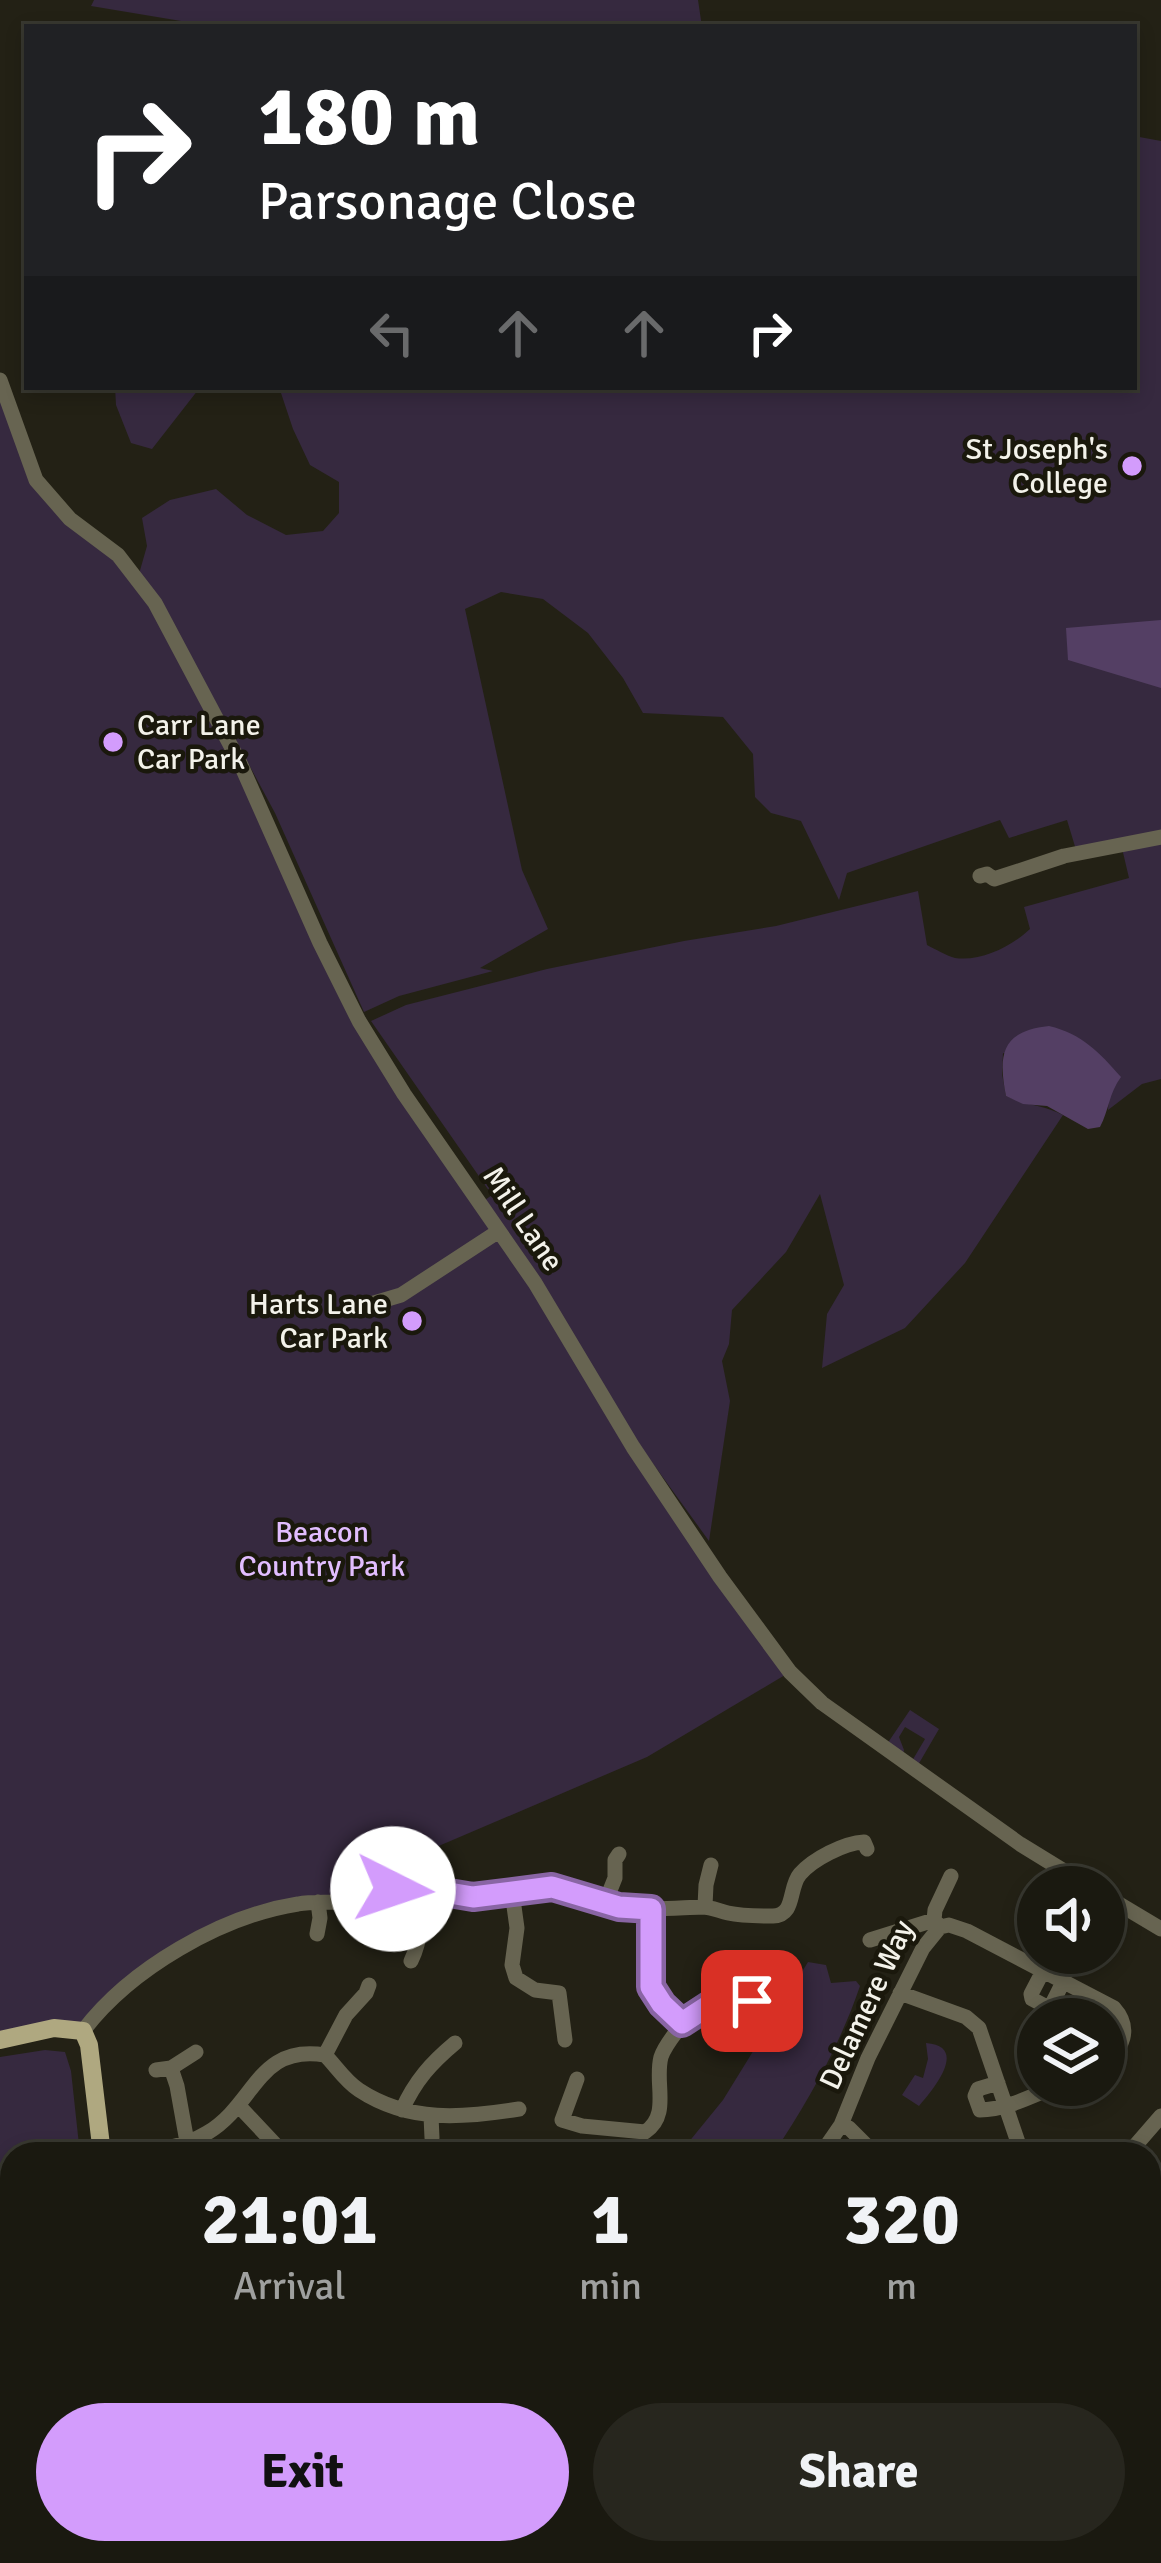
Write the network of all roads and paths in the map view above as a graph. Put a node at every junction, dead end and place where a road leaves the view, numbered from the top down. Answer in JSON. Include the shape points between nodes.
{"nodes":[{"id":1,"x":0,"y":380,"type":"edge"},
{"id":2,"x":1161,"y":837,"type":"edge"},
{"id":3,"x":980,"y":876,"type":"dead end"},
{"id":4,"x":499,"y":1231,"type":"junction"},
{"id":5,"x":374,"y":1303,"type":"dead end"},
{"id":6,"x":867,"y":1842,"type":"dead end"},
{"id":7,"x":619,"y":1854,"type":"dead end"},
{"id":8,"x":712,"y":1865,"type":"dead end"},
{"id":9,"x":1056,"y":1866,"type":"edge"},
{"id":10,"x":951,"y":1876,"type":"dead end"},
{"id":11,"x":420,"y":1888,"type":"junction"},
{"id":12,"x":512,"y":1892,"type":"junction"},
{"id":13,"x":318,"y":1902,"type":"junction"},
{"id":14,"x":604,"y":1903,"type":"junction"},
{"id":15,"x":705,"y":1906,"type":"junction"},
{"id":16,"x":1125,"y":1908,"type":"edge"},
{"id":17,"x":651,"y":1909,"type":"junction"},
{"id":18,"x":937,"y":1923,"type":"junction"},
{"id":19,"x":1161,"y":1929,"type":"edge"},
{"id":20,"x":316,"y":1935,"type":"dead end"},
{"id":21,"x":871,"y":1940,"type":"dead end"},
{"id":22,"x":1017,"y":1957,"type":"edge"},
{"id":23,"x":417,"y":1958,"type":"dead end"},
{"id":24,"x":1041,"y":1974,"type":"edge"},
{"id":25,"x":1048,"y":1974,"type":"edge"},
{"id":26,"x":1063,"y":1982,"type":"junction"},
{"id":27,"x":370,"y":1992,"type":"dead end"},
{"id":28,"x":900,"y":1993,"type":"junction"},
{"id":29,"x":1094,"y":1998,"type":"edge"},
{"id":30,"x":748,"y":2007,"type":"dead end"},
{"id":31,"x":682,"y":2023,"type":"junction"},
{"id":32,"x":82,"y":2031,"type":"junction"},
{"id":33,"x":562,"y":2038,"type":"dead end"},
{"id":34,"x":0,"y":2040,"type":"edge"},
{"id":35,"x":458,"y":2041,"type":"dead end"},
{"id":36,"x":196,"y":2052,"type":"dead end"},
{"id":37,"x":325,"y":2054,"type":"junction"},
{"id":38,"x":578,"y":2079,"type":"dead end"},
{"id":39,"x":998,"y":2084,"type":"junction"},
{"id":40,"x":1017,"y":2101,"type":"edge"},
{"id":41,"x":239,"y":2106,"type":"junction"},
{"id":42,"x":1005,"y":2106,"type":"junction"},
{"id":43,"x":520,"y":2109,"type":"dead end"},
{"id":44,"x":402,"y":2110,"type":"junction"},
{"id":45,"x":431,"y":2116,"type":"junction"},
{"id":46,"x":1161,"y":2116,"type":"edge"},
{"id":47,"x":841,"y":2125,"type":"junction"},
{"id":48,"x":432,"y":2138,"type":"dead end"},
{"id":49,"x":101,"y":2142,"type":"edge"},
{"id":50,"x":188,"y":2142,"type":"joint"},
{"id":51,"x":270,"y":2142,"type":"edge"},
{"id":52,"x":829,"y":2142,"type":"edge"},
{"id":53,"x":863,"y":2142,"type":"edge"},
{"id":54,"x":1018,"y":2142,"type":"edge"},
{"id":55,"x":1138,"y":2142,"type":"edge"}],
"edges":[{"from":1,"to":4,"type":"street","name":"Mill Lane","via":[[36,480],[118,555],[155,603],[359,1021]]},
{"from":2,"to":3,"type":"street"},
{"from":4,"to":5,"type":"street","via":[[400,1295]]},
{"from":4,"to":9,"type":"street","name":"Mill Lane","via":[[633,1447],[790,1672],[852,1726]]},
{"from":6,"to":15,"type":"street","via":[[801,1872],[784,1914]]},
{"from":7,"to":14,"type":"street"},
{"from":8,"to":15,"type":"street"},
{"from":10,"to":18,"type":"street","name":"Delamere Way"},
{"from":11,"to":12,"type":"street","via":[[473,1897]]},
{"from":11,"to":13,"type":"street"},
{"from":11,"to":23,"type":"street"},
{"from":12,"to":14,"type":"street","via":[[552,1887]]},
{"from":12,"to":33,"type":"street","via":[[512,1965],[528,1988],[564,1991]]},
{"from":13,"to":20,"type":"street"},
{"from":13,"to":32,"type":"street","via":[[228,1924],[130,1983]]},
{"from":14,"to":17,"type":"street"},
{"from":15,"to":17,"type":"street"},
{"from":16,"to":19,"type":"street"},
{"from":17,"to":31,"type":"street","via":[[651,1987]]},
{"from":18,"to":21,"type":"street"},
{"from":18,"to":22,"type":"street"},
{"from":18,"to":28,"type":"street","name":"Delamere Way"},
{"from":24,"to":26,"type":"street","via":[[1031,1994],[1047,2007]]},
{"from":25,"to":26,"type":"street"},
{"from":26,"to":29,"type":"street"},
{"from":27,"to":37,"type":"street"},
{"from":28,"to":39,"type":"street","via":[[974,2022]]},
{"from":28,"to":47,"type":"street","name":"Delamere Way"},
{"from":30,"to":31,"type":"street","via":[[711,2004]]},
{"from":31,"to":38,"type":"street","via":[[662,2054],[652,2128],[635,2133],[559,2120]]},
{"from":32,"to":34,"type":"main road","via":[[54,2028]]},
{"from":32,"to":49,"type":"main road"},
{"from":35,"to":44,"type":"street","via":[[415,2082]]},
{"from":36,"to":50,"type":"street","via":[[163,2069],[177,2086]]},
{"from":37,"to":41,"type":"street","via":[[276,2061]]},
{"from":37,"to":44,"type":"street","via":[[357,2089]]},
{"from":39,"to":42,"type":"street"},
{"from":39,"to":42,"type":"street","via":[[975,2096],[985,2112]]},
{"from":40,"to":42,"type":"street"},
{"from":41,"to":50,"type":"street"},
{"from":41,"to":51,"type":"street"},
{"from":42,"to":54,"type":"street"},
{"from":43,"to":45,"type":"street"},
{"from":44,"to":45,"type":"street"},
{"from":45,"to":48,"type":"street"},
{"from":46,"to":55,"type":"street"},
{"from":47,"to":52,"type":"street","name":"Delamere Way"},
{"from":47,"to":53,"type":"street"}]}
